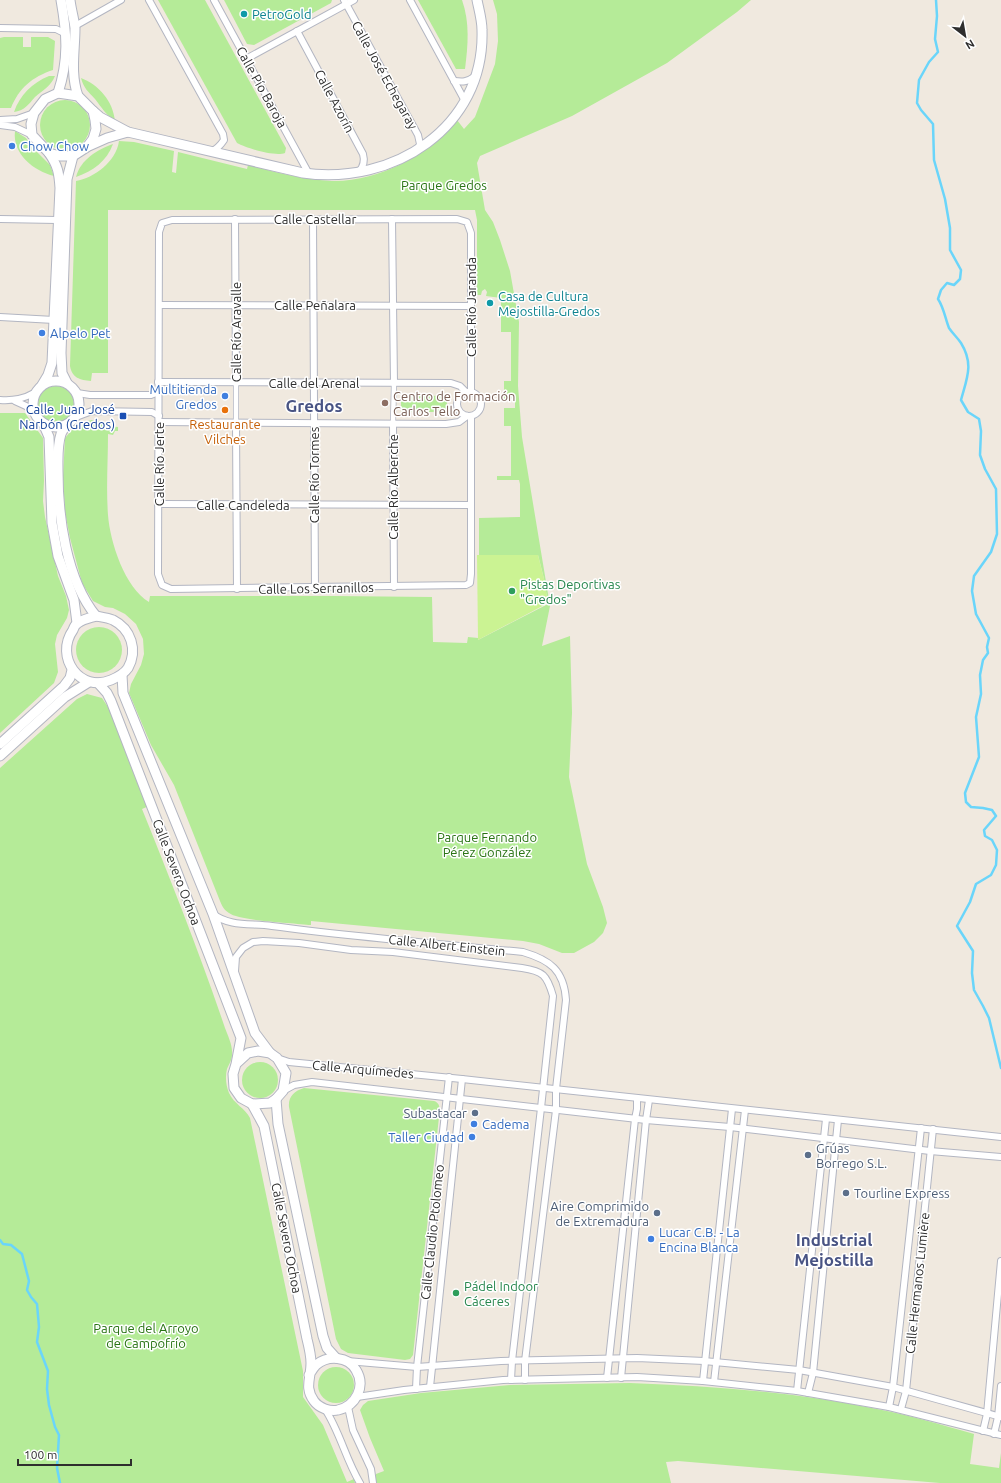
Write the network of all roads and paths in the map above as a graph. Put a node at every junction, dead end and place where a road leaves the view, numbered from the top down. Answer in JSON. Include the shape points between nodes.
{"nodes":[{"id":1,"x":61,"y":0,"type":"edge"},
{"id":2,"x":70,"y":0,"type":"edge"},
{"id":3,"x":121,"y":0,"type":"edge"},
{"id":4,"x":150,"y":0,"type":"edge"},
{"id":5,"x":214,"y":0,"type":"edge"},
{"id":6,"x":354,"y":0,"type":"edge"},
{"id":7,"x":410,"y":0,"type":"edge"},
{"id":8,"x":477,"y":0,"type":"edge"},
{"id":9,"x":346,"y":2,"type":"edge"},
{"id":10,"x":74,"y":26,"type":"junction"},
{"id":11,"x":0,"y":28,"type":"edge"},
{"id":12,"x":297,"y":31,"type":"junction"},
{"id":13,"x":66,"y":34,"type":"junction"},
{"id":14,"x":246,"y":59,"type":"junction"},
{"id":15,"x":476,"y":76,"type":"junction"},
{"id":16,"x":454,"y":81,"type":"junction"},
{"id":17,"x":58,"y":93,"type":"junction"},
{"id":18,"x":78,"y":96,"type":"junction"},
{"id":19,"x":465,"y":102,"type":"junction"},
{"id":20,"x":93,"y":111,"type":"junction"},
{"id":21,"x":34,"y":113,"type":"junction"},
{"id":22,"x":0,"y":120,"type":"edge"},
{"id":23,"x":0,"y":125,"type":"edge"},
{"id":24,"x":128,"y":132,"type":"junction"},
{"id":25,"x":32,"y":135,"type":"junction"},
{"id":26,"x":87,"y":147,"type":"junction"},
{"id":27,"x":417,"y":151,"type":"junction"},
{"id":28,"x":211,"y":152,"type":"junction"},
{"id":29,"x":49,"y":153,"type":"junction"},
{"id":30,"x":73,"y":156,"type":"junction"},
{"id":31,"x":359,"y":173,"type":"junction"},
{"id":32,"x":309,"y":174,"type":"junction"},
{"id":33,"x":0,"y":219,"type":"edge"},
{"id":34,"x":236,"y":219,"type":"junction"},
{"id":35,"x":313,"y":219,"type":"junction"},
{"id":36,"x":392,"y":219,"type":"junction"},
{"id":37,"x":57,"y":220,"type":"junction"},
{"id":38,"x":466,"y":222,"type":"joint"},
{"id":39,"x":162,"y":223,"type":"joint"},
{"id":40,"x":159,"y":305,"type":"junction"},
{"id":41,"x":236,"y":305,"type":"junction"},
{"id":42,"x":314,"y":305,"type":"junction"},
{"id":43,"x":393,"y":305,"type":"junction"},
{"id":44,"x":471,"y":306,"type":"junction"},
{"id":45,"x":0,"y":317,"type":"edge"},
{"id":46,"x":54,"y":320,"type":"junction"},
{"id":47,"x":158,"y":382,"type":"junction"},
{"id":48,"x":67,"y":383,"type":"junction"},
{"id":49,"x":236,"y":383,"type":"junction"},
{"id":50,"x":314,"y":383,"type":"junction"},
{"id":51,"x":394,"y":383,"type":"junction"},
{"id":52,"x":39,"y":389,"type":"junction"},
{"id":53,"x":159,"y":392,"type":"junction"},
{"id":54,"x":468,"y":392,"type":"junction"},
{"id":55,"x":77,"y":393,"type":"junction"},
{"id":56,"x":0,"y":400,"type":"edge"},
{"id":57,"x":15,"y":401,"type":"junction"},
{"id":58,"x":34,"y":412,"type":"junction"},
{"id":59,"x":469,"y":416,"type":"junction"},
{"id":60,"x":76,"y":417,"type":"junction"},
{"id":61,"x":159,"y":419,"type":"junction"},
{"id":62,"x":42,"y":423,"type":"junction"},
{"id":63,"x":236,"y":423,"type":"junction"},
{"id":64,"x":314,"y":423,"type":"junction"},
{"id":65,"x":393,"y":423,"type":"junction"},
{"id":66,"x":68,"y":424,"type":"junction"},
{"id":67,"x":158,"y":504,"type":"junction"},
{"id":68,"x":237,"y":505,"type":"junction"},
{"id":69,"x":314,"y":505,"type":"junction"},
{"id":70,"x":394,"y":505,"type":"junction"},
{"id":71,"x":471,"y":505,"type":"junction"},
{"id":72,"x":162,"y":585,"type":"joint"},
{"id":73,"x":394,"y":587,"type":"junction"},
{"id":74,"x":315,"y":588,"type":"junction"},
{"id":75,"x":237,"y":589,"type":"junction"},
{"id":76,"x":96,"y":616,"type":"junction"},
{"id":77,"x":77,"y":623,"type":"junction"},
{"id":78,"x":72,"y":670,"type":"junction"},
{"id":79,"x":122,"y":675,"type":"junction"},
{"id":80,"x":94,"y":682,"type":"junction"},
{"id":81,"x":0,"y":744,"type":"edge"},
{"id":82,"x":0,"y":756,"type":"edge"},
{"id":83,"x":213,"y":914,"type":"junction"},
{"id":84,"x":235,"y":975,"type":"junction"},
{"id":85,"x":274,"y":1055,"type":"junction"},
{"id":86,"x":236,"y":1064,"type":"junction"},
{"id":87,"x":449,"y":1077,"type":"junction"},
{"id":88,"x":462,"y":1078,"type":"junction"},
{"id":89,"x":543,"y":1088,"type":"junction"},
{"id":90,"x":556,"y":1089,"type":"junction"},
{"id":91,"x":283,"y":1091,"type":"junction"},
{"id":92,"x":447,"y":1097,"type":"junction"},
{"id":93,"x":637,"y":1098,"type":"junction"},
{"id":94,"x":276,"y":1099,"type":"junction"},
{"id":95,"x":461,"y":1099,"type":"junction"},
{"id":96,"x":649,"y":1100,"type":"junction"},
{"id":97,"x":252,"y":1104,"type":"junction"},
{"id":98,"x":541,"y":1108,"type":"junction"},
{"id":99,"x":732,"y":1109,"type":"junction"},
{"id":100,"x":556,"y":1110,"type":"junction"},
{"id":101,"x":745,"y":1110,"type":"junction"},
{"id":102,"x":826,"y":1118,"type":"junction"},
{"id":103,"x":635,"y":1119,"type":"junction"},
{"id":104,"x":646,"y":1120,"type":"junction"},
{"id":105,"x":838,"y":1120,"type":"junction"},
{"id":106,"x":730,"y":1127,"type":"junction"},
{"id":107,"x":921,"y":1128,"type":"junction"},
{"id":108,"x":743,"y":1129,"type":"junction"},
{"id":109,"x":933,"y":1130,"type":"junction"},
{"id":110,"x":1001,"y":1137,"type":"edge"},
{"id":111,"x":824,"y":1139,"type":"junction"},
{"id":112,"x":835,"y":1140,"type":"junction"},
{"id":113,"x":918,"y":1149,"type":"junction"},
{"id":114,"x":930,"y":1151,"type":"junction"},
{"id":115,"x":1001,"y":1157,"type":"edge"},
{"id":116,"x":1001,"y":1261,"type":"edge"},
{"id":117,"x":336,"y":1358,"type":"junction"},
{"id":118,"x":609,"y":1359,"type":"junction"},
{"id":119,"x":622,"y":1359,"type":"junction"},
{"id":120,"x":345,"y":1360,"type":"junction"},
{"id":121,"x":512,"y":1361,"type":"junction"},
{"id":122,"x":525,"y":1361,"type":"junction"},
{"id":123,"x":704,"y":1361,"type":"junction"},
{"id":124,"x":717,"y":1363,"type":"junction"},
{"id":125,"x":433,"y":1365,"type":"junction"},
{"id":126,"x":417,"y":1367,"type":"junction"},
{"id":127,"x":799,"y":1370,"type":"junction"},
{"id":128,"x":813,"y":1373,"type":"junction"},
{"id":129,"x":309,"y":1375,"type":"junction"},
{"id":130,"x":607,"y":1378,"type":"junction"},
{"id":131,"x":621,"y":1378,"type":"junction"},
{"id":132,"x":512,"y":1380,"type":"junction"},
{"id":133,"x":525,"y":1380,"type":"junction"},
{"id":134,"x":703,"y":1381,"type":"junction"},
{"id":135,"x":714,"y":1382,"type":"junction"},
{"id":136,"x":1001,"y":1386,"type":"edge"},
{"id":137,"x":430,"y":1387,"type":"junction"},
{"id":138,"x":893,"y":1387,"type":"junction"},
{"id":139,"x":416,"y":1389,"type":"junction"},
{"id":140,"x":797,"y":1391,"type":"junction"},
{"id":141,"x":906,"y":1391,"type":"junction"},
{"id":142,"x":808,"y":1393,"type":"junction"},
{"id":143,"x":357,"y":1398,"type":"junction"},
{"id":144,"x":348,"y":1407,"type":"junction"},
{"id":145,"x":890,"y":1407,"type":"junction"},
{"id":146,"x":325,"y":1409,"type":"junction"},
{"id":147,"x":901,"y":1409,"type":"junction"},
{"id":148,"x":987,"y":1414,"type":"junction"},
{"id":149,"x":999,"y":1417,"type":"edge"},
{"id":150,"x":983,"y":1432,"type":"junction"},
{"id":151,"x":994,"y":1434,"type":"junction"},
{"id":152,"x":1001,"y":1435,"type":"edge"},
{"id":153,"x":372,"y":1481,"type":"edge"},
{"id":154,"x":360,"y":1483,"type":"edge"},
{"id":155,"x":365,"y":1483,"type":"edge"}],
"edges":[{"from":1,"to":13,"type":"main road"},
{"from":2,"to":10,"type":"main road"},
{"from":3,"to":10,"type":"street"},
{"from":4,"to":28,"type":"street","via":[[223,134],[224,140]]},
{"from":5,"to":14,"type":"street","name":"Calle Pío Baroja"},
{"from":6,"to":9,"type":"street"},
{"from":7,"to":16,"type":"street"},
{"from":8,"to":15,"type":"main road","via":[[482,30]]},
{"from":9,"to":12,"type":"street"},
{"from":9,"to":27,"type":"street","name":"Calle José Echegaray","via":[[418,135],[420,144]]},
{"from":10,"to":18,"type":"main road","via":[[72,71]]},
{"from":11,"to":13,"type":"street","via":[[56,30]]},
{"from":12,"to":14,"type":"street"},
{"from":12,"to":31,"type":"street","name":"Calle Azorín","via":[[363,154],[363,167]]},
{"from":13,"to":17,"type":"main road","via":[[65,69]]},
{"from":14,"to":32,"type":"street","name":"Calle Pío Baroja"},
{"from":15,"to":16,"type":"street","via":[[468,81]]},
{"from":15,"to":19,"type":"main road"},
{"from":16,"to":19,"type":"street"},
{"from":17,"to":18,"type":"main road"},
{"from":17,"to":21,"type":"main road","via":[[46,99]]},
{"from":18,"to":20,"type":"main road"},
{"from":19,"to":27,"type":"main road","via":[[446,128]]},
{"from":20,"to":24,"type":"main road"},
{"from":20,"to":26,"type":"main road","via":[[96,129]]},
{"from":21,"to":22,"type":"street","via":[[17,119]]},
{"from":21,"to":25,"type":"main road"},
{"from":23,"to":25,"type":"street","via":[[15,127]]},
{"from":24,"to":26,"type":"main road"},
{"from":24,"to":28,"type":"main road"},
{"from":25,"to":29,"type":"main road"},
{"from":26,"to":30,"type":"main road"},
{"from":27,"to":31,"type":"main road","via":[[387,165]]},
{"from":28,"to":32,"type":"main road"},
{"from":29,"to":30,"type":"main road"},
{"from":29,"to":37,"type":"main road","via":[[56,162],[59,172]]},
{"from":30,"to":48,"type":"main road","via":[[67,179],[61,353],[62,373]]},
{"from":31,"to":32,"type":"main road","via":[[338,176]]},
{"from":33,"to":37,"type":"street"},
{"from":34,"to":35,"type":"street","name":"Calle Castellar"},
{"from":34,"to":39,"type":"street","name":"Calle Castellar","via":[[172,220]]},
{"from":34,"to":41,"type":"street","name":"Calle Río Aravalle"},
{"from":35,"to":36,"type":"street","name":"Calle Castellar"},
{"from":35,"to":42,"type":"street","name":"Calle Río Tormes"},
{"from":36,"to":38,"type":"street","name":"Calle Castellar","via":[[456,219]]},
{"from":36,"to":43,"type":"street","name":"Calle Río Alberche"},
{"from":37,"to":46,"type":"main road"},
{"from":38,"to":44,"type":"street","name":"Calle Río Jaranda","via":[[471,233]]},
{"from":39,"to":40,"type":"street","name":"Calle Río Jerte","via":[[159,232]]},
{"from":40,"to":41,"type":"street","name":"Calle Peñalara"},
{"from":40,"to":47,"type":"street","name":"Calle Río Jerte"},
{"from":41,"to":42,"type":"street","name":"Calle Peñalara"},
{"from":41,"to":49,"type":"street","name":"Calle Río Aravalle"},
{"from":42,"to":43,"type":"street","name":"Calle Peñalara"},
{"from":42,"to":50,"type":"street","name":"Calle Río Tormes"},
{"from":43,"to":44,"type":"street","name":"Calle Peñalara"},
{"from":43,"to":51,"type":"street","name":"Calle Río Alberche"},
{"from":44,"to":54,"type":"street","name":"Calle Río Jaranda"},
{"from":45,"to":46,"type":"street"},
{"from":46,"to":52,"type":"main road","via":[[52,363]]},
{"from":47,"to":49,"type":"street","name":"Calle del Arenal"},
{"from":47,"to":53,"type":"street","name":"Calle Río Jerte"},
{"from":48,"to":52,"type":"main road","via":[[54,381]]},
{"from":48,"to":55,"type":"main road"},
{"from":49,"to":50,"type":"street","name":"Calle del Arenal"},
{"from":49,"to":63,"type":"street","name":"Calle Río Aravalle"},
{"from":50,"to":51,"type":"street","name":"Calle del Arenal"},
{"from":50,"to":64,"type":"street","name":"Calle Río Tormes"},
{"from":51,"to":54,"type":"street","name":"Calle del Arenal","via":[[451,383]]},
{"from":51,"to":65,"type":"street","name":"Calle Río Alberche"},
{"from":52,"to":57,"type":"street","via":[[27,398]]},
{"from":52,"to":58,"type":"main road","via":[[33,404]]},
{"from":53,"to":55,"type":"street","via":[[151,395]]},
{"from":53,"to":61,"type":"street","name":"Calle Río Jerte"},
{"from":54,"to":59,"type":"street","via":[[458,398],[457,404],[460,413]]},
{"from":54,"to":59,"type":"street","via":[[478,396],[481,404],[478,412]]},
{"from":55,"to":60,"type":"main road","via":[[80,407]]},
{"from":56,"to":57,"type":"street"},
{"from":57,"to":58,"type":"street"},
{"from":58,"to":62,"type":"main road"},
{"from":59,"to":65,"type":"street","via":[[454,424]]},
{"from":59,"to":71,"type":"street"},
{"from":60,"to":61,"type":"street","via":[[92,411],[152,412]]},
{"from":60,"to":66,"type":"main road"},
{"from":61,"to":63,"type":"street"},
{"from":61,"to":67,"type":"street","name":"Calle Río Jerte"},
{"from":62,"to":66,"type":"main road","via":[[58,427]]},
{"from":62,"to":77,"type":"main road","via":[[49,437],[52,523],[58,556],[74,600]]},
{"from":63,"to":64,"type":"street"},
{"from":63,"to":68,"type":"street","name":"Calle Río Aravalle"},
{"from":64,"to":65,"type":"street"},
{"from":64,"to":69,"type":"street","name":"Calle Río Tormes"},
{"from":65,"to":70,"type":"street","name":"Calle Río Alberche"},
{"from":66,"to":76,"type":"main road","via":[[61,433],[58,446],[58,484],[62,521],[73,572],[83,597]]},
{"from":67,"to":68,"type":"street","name":"Calle Candeleda"},
{"from":67,"to":72,"type":"street","name":"Calle Río Jerte","via":[[158,574]]},
{"from":68,"to":69,"type":"street","name":"Calle Candeleda"},
{"from":68,"to":75,"type":"street","name":"Calle Río Aravalle"},
{"from":69,"to":70,"type":"street","name":"Calle Candeleda"},
{"from":69,"to":74,"type":"street","name":"Calle Río Tormes"},
{"from":70,"to":71,"type":"street","name":"Calle Candeleda"},
{"from":70,"to":73,"type":"street","name":"Calle Río Alberche"},
{"from":71,"to":73,"type":"street","name":"Calle Los Serranillos","via":[[470,583],[458,586]]},
{"from":72,"to":75,"type":"street","name":"Calle Los Serranillos","via":[[171,589]]},
{"from":73,"to":74,"type":"street","name":"Calle Los Serranillos"},
{"from":74,"to":75,"type":"street","name":"Calle Los Serranillos"},
{"from":76,"to":77,"type":"main road"},
{"from":76,"to":79,"type":"main road","via":[[121,625],[129,635],[132,654],[130,664]]},
{"from":77,"to":78,"type":"main road","via":[[67,645],[67,660]]},
{"from":78,"to":80,"type":"main road"},
{"from":78,"to":81,"type":"main road","via":[[64,686]]},
{"from":79,"to":80,"type":"main road","via":[[107,682]]},
{"from":79,"to":83,"type":"main road","name":"Calle Severo Ochoa","via":[[123,693]]},
{"from":80,"to":82,"type":"main road","via":[[65,697]]},
{"from":80,"to":86,"type":"main road","name":"Calle Severo Ochoa","via":[[107,693],[111,701],[241,1038]]},
{"from":83,"to":84,"type":"main road","name":"Calle Severo Ochoa"},
{"from":83,"to":90,"type":"street","name":"Calle Albert Einstein","via":[[232,924],[256,924],[523,952],[546,960],[556,968],[566,989]]},
{"from":84,"to":85,"type":"main road","name":"Calle Severo Ochoa","via":[[255,1033]]},
{"from":84,"to":89,"type":"street","name":"Calle Albert Einstein","via":[[236,957],[243,948],[253,942],[263,941],[393,952],[536,970],[550,985],[553,996]]},
{"from":85,"to":86,"type":"main road","via":[[258,1051],[248,1054]]},
{"from":85,"to":87,"type":"street","name":"Calle Arquímedes","via":[[289,1062]]},
{"from":85,"to":91,"type":"main road","via":[[286,1073]]},
{"from":86,"to":97,"type":"main road","via":[[233,1074],[234,1088],[241,1098]]},
{"from":87,"to":88,"type":"street","name":"Calle Arquímedes"},
{"from":87,"to":92,"type":"street"},
{"from":88,"to":89,"type":"street","name":"Calle Arquímedes"},
{"from":88,"to":95,"type":"street"},
{"from":89,"to":90,"type":"street","name":"Calle Arquímedes"},
{"from":89,"to":98,"type":"street"},
{"from":90,"to":93,"type":"street","name":"Calle Arquímedes"},
{"from":90,"to":100,"type":"street"},
{"from":91,"to":92,"type":"street","name":"Calle Arquímedes","via":[[294,1085],[312,1082]]},
{"from":91,"to":94,"type":"main road"},
{"from":92,"to":95,"type":"street","name":"Calle Arquímedes"},
{"from":92,"to":126,"type":"street","name":"Calle Claudio Ptolomeo"},
{"from":93,"to":96,"type":"street","name":"Calle Arquímedes"},
{"from":93,"to":103,"type":"street"},
{"from":94,"to":97,"type":"main road","via":[[270,1103]]},
{"from":94,"to":117,"type":"main road","name":"Calle Severo Ochoa","via":[[278,1124],[323,1336],[327,1348]]},
{"from":95,"to":98,"type":"street","name":"Calle Arquímedes"},
{"from":95,"to":125,"type":"street","name":"Calle Claudio Ptolomeo"},
{"from":96,"to":99,"type":"street","name":"Calle Arquímedes"},
{"from":96,"to":104,"type":"street"},
{"from":97,"to":129,"type":"main road","name":"Calle Severo Ochoa","via":[[264,1126],[307,1339],[311,1363]]},
{"from":98,"to":100,"type":"street","name":"Calle Arquímedes"},
{"from":98,"to":121,"type":"street"},
{"from":99,"to":101,"type":"street","name":"Calle Arquímedes"},
{"from":99,"to":106,"type":"street"},
{"from":100,"to":103,"type":"street","name":"Calle Arquímedes"},
{"from":100,"to":122,"type":"street"},
{"from":101,"to":102,"type":"street","name":"Calle Arquímedes"},
{"from":101,"to":108,"type":"street"},
{"from":102,"to":105,"type":"street","name":"Calle Arquímedes"},
{"from":102,"to":111,"type":"street"},
{"from":103,"to":104,"type":"street","name":"Calle Arquímedes"},
{"from":103,"to":118,"type":"street"},
{"from":104,"to":106,"type":"street","name":"Calle Arquímedes"},
{"from":104,"to":119,"type":"street"},
{"from":105,"to":107,"type":"street","name":"Calle Arquímedes"},
{"from":105,"to":112,"type":"street"},
{"from":106,"to":108,"type":"street","name":"Calle Arquímedes"},
{"from":106,"to":123,"type":"street"},
{"from":107,"to":109,"type":"street","name":"Calle Arquímedes"},
{"from":107,"to":113,"type":"street"},
{"from":108,"to":111,"type":"street","name":"Calle Arquímedes"},
{"from":108,"to":124,"type":"street"},
{"from":109,"to":110,"type":"street","name":"Calle Arquímedes"},
{"from":109,"to":114,"type":"street"},
{"from":111,"to":112,"type":"street","name":"Calle Arquímedes"},
{"from":111,"to":127,"type":"street"},
{"from":112,"to":113,"type":"street","name":"Calle Arquímedes"},
{"from":112,"to":128,"type":"street"},
{"from":113,"to":114,"type":"street","name":"Calle Arquímedes"},
{"from":113,"to":138,"type":"street","name":"Calle Hermanos Lumière"},
{"from":114,"to":115,"type":"street","name":"Calle Arquímedes"},
{"from":114,"to":141,"type":"street","name":"Calle Hermanos Lumière"},
{"from":116,"to":148,"type":"street"},
{"from":117,"to":120,"type":"main road"},
{"from":117,"to":129,"type":"main road","via":[[325,1360],[315,1366]]},
{"from":118,"to":119,"type":"street"},
{"from":118,"to":122,"type":"street"},
{"from":118,"to":130,"type":"street"},
{"from":119,"to":123,"type":"street"},
{"from":119,"to":131,"type":"street"},
{"from":120,"to":126,"type":"street"},
{"from":120,"to":143,"type":"main road","via":[[356,1370],[360,1384]]},
{"from":121,"to":122,"type":"street"},
{"from":121,"to":125,"type":"street"},
{"from":121,"to":132,"type":"street"},
{"from":122,"to":133,"type":"street"},
{"from":123,"to":124,"type":"street"},
{"from":123,"to":134,"type":"street"},
{"from":124,"to":127,"type":"street"},
{"from":124,"to":135,"type":"street"},
{"from":125,"to":126,"type":"street"},
{"from":125,"to":137,"type":"street","name":"Calle Claudio Ptolomeo"},
{"from":126,"to":139,"type":"street","name":"Calle Claudio Ptolomeo"},
{"from":127,"to":128,"type":"street"},
{"from":127,"to":140,"type":"street"},
{"from":128,"to":138,"type":"street"},
{"from":128,"to":142,"type":"street"},
{"from":129,"to":146,"type":"main road","via":[[310,1396],[316,1404]]},
{"from":130,"to":131,"type":"street"},
{"from":130,"to":133,"type":"street"},
{"from":131,"to":134,"type":"street"},
{"from":132,"to":133,"type":"street"},
{"from":132,"to":137,"type":"street"},
{"from":134,"to":135,"type":"street"},
{"from":135,"to":140,"type":"street"},
{"from":136,"to":149,"type":"street"},
{"from":137,"to":139,"type":"street"},
{"from":138,"to":141,"type":"street"},
{"from":138,"to":145,"type":"street","name":"Calle Hermanos Lumière"},
{"from":139,"to":143,"type":"street"},
{"from":140,"to":142,"type":"street"},
{"from":141,"to":147,"type":"street","name":"Calle Hermanos Lumière"},
{"from":141,"to":148,"type":"street"},
{"from":142,"to":145,"type":"street"},
{"from":143,"to":144,"type":"main road"},
{"from":144,"to":146,"type":"main road","via":[[337,1411]]},
{"from":144,"to":153,"type":"street","via":[[352,1430],[371,1470]]},
{"from":145,"to":147,"type":"street"},
{"from":146,"to":154,"type":"street"},
{"from":147,"to":150,"type":"street"},
{"from":148,"to":149,"type":"street"},
{"from":148,"to":150,"type":"street"},
{"from":149,"to":151,"type":"street"},
{"from":150,"to":151,"type":"street"},
{"from":151,"to":152,"type":"street"},
{"from":153,"to":155,"type":"street"}]}
